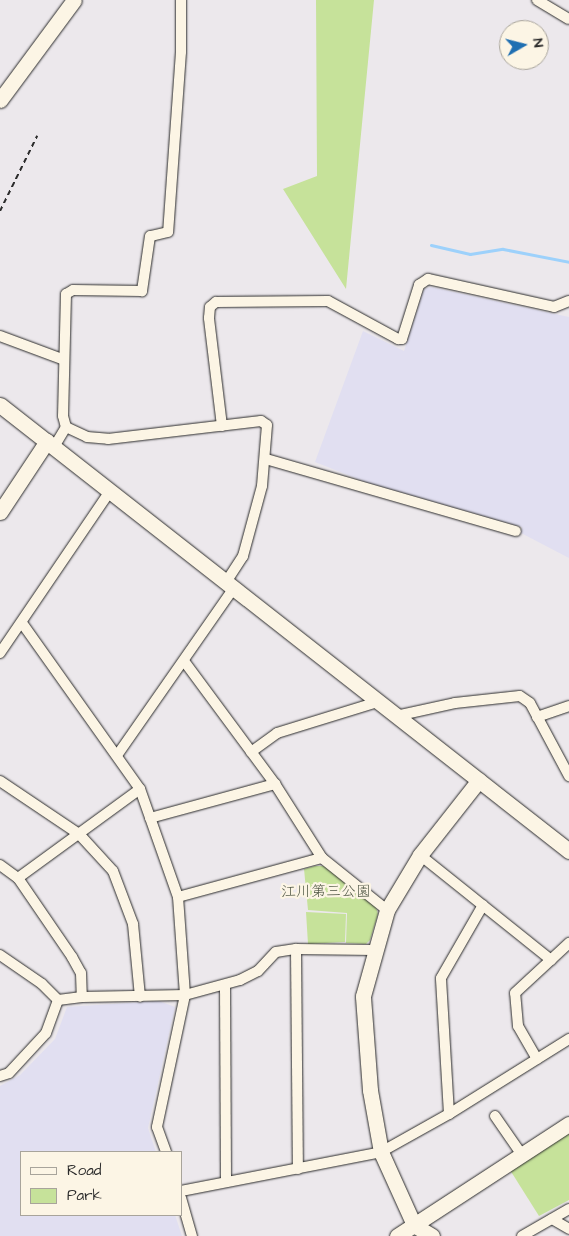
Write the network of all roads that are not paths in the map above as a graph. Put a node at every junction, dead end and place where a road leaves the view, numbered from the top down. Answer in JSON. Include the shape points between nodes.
{"nodes":[{"id":1,"x":73,"y":0,"type":"edge"},
{"id":2,"x":181,"y":0,"type":"edge"},
{"id":3,"x":537,"y":0,"type":"edge"},
{"id":4,"x":569,"y":19,"type":"edge"},
{"id":5,"x":0,"y":100,"type":"edge"},
{"id":6,"x":569,"y":301,"type":"edge"},
{"id":7,"x":0,"y":336,"type":"edge"},
{"id":8,"x":62,"y":359,"type":"junction"},
{"id":9,"x":0,"y":405,"type":"edge"},
{"id":10,"x":222,"y":426,"type":"junction"},
{"id":11,"x":66,"y":427,"type":"junction"},
{"id":12,"x":50,"y":444,"type":"junction"},
{"id":13,"x":266,"y":459,"type":"junction"},
{"id":14,"x":110,"y":491,"type":"junction"},
{"id":15,"x":0,"y":512,"type":"edge"},
{"id":16,"x":516,"y":531,"type":"dead end"},
{"id":17,"x":230,"y":585,"type":"junction"},
{"id":18,"x":22,"y":623,"type":"junction"},
{"id":19,"x":0,"y":653,"type":"edge"},
{"id":20,"x":184,"y":662,"type":"junction"},
{"id":21,"x":378,"y":702,"type":"junction"},
{"id":22,"x":569,"y":706,"type":"edge"},
{"id":23,"x":396,"y":716,"type":"junction"},
{"id":24,"x":537,"y":717,"type":"junction"},
{"id":25,"x":251,"y":752,"type":"junction"},
{"id":26,"x":118,"y":754,"type":"junction"},
{"id":27,"x":569,"y":776,"type":"edge"},
{"id":28,"x":479,"y":780,"type":"junction"},
{"id":29,"x":0,"y":781,"type":"edge"},
{"id":30,"x":275,"y":784,"type":"junction"},
{"id":31,"x":140,"y":789,"type":"junction"},
{"id":32,"x":150,"y":818,"type":"junction"},
{"id":33,"x":79,"y":834,"type":"junction"},
{"id":34,"x":569,"y":851,"type":"edge"},
{"id":35,"x":420,"y":855,"type":"junction"},
{"id":36,"x":322,"y":858,"type":"junction"},
{"id":37,"x":0,"y":865,"type":"edge"},
{"id":38,"x":18,"y":878,"type":"junction"},
{"id":39,"x":178,"y":897,"type":"junction"},
{"id":40,"x":484,"y":906,"type":"junction"},
{"id":41,"x":388,"y":910,"type":"junction"},
{"id":42,"x":569,"y":943,"type":"edge"},
{"id":43,"x":296,"y":949,"type":"junction"},
{"id":44,"x":374,"y":950,"type":"junction"},
{"id":45,"x":0,"y":955,"type":"edge"},
{"id":46,"x":551,"y":960,"type":"junction"},
{"id":47,"x":225,"y":986,"type":"junction"},
{"id":48,"x":185,"y":995,"type":"junction"},
{"id":49,"x":82,"y":996,"type":"junction"},
{"id":50,"x":140,"y":997,"type":"junction"},
{"id":51,"x":58,"y":1000,"type":"junction"},
{"id":52,"x":569,"y":1039,"type":"edge"},
{"id":53,"x":536,"y":1059,"type":"junction"},
{"id":54,"x":0,"y":1076,"type":"edge"},
{"id":55,"x":449,"y":1114,"type":"junction"},
{"id":56,"x":495,"y":1116,"type":"dead end"},
{"id":57,"x":569,"y":1124,"type":"edge"},
{"id":58,"x":166,"y":1151,"type":"edge"},
{"id":59,"x":381,"y":1152,"type":"junction"},
{"id":60,"x":522,"y":1155,"type":"junction"},
{"id":61,"x":298,"y":1169,"type":"junction"},
{"id":62,"x":226,"y":1182,"type":"junction"},
{"id":63,"x":182,"y":1191,"type":"edge"},
{"id":64,"x":182,"y":1201,"type":"edge"},
{"id":65,"x":569,"y":1209,"type":"edge"},
{"id":66,"x":552,"y":1219,"type":"junction"},
{"id":67,"x":414,"y":1226,"type":"junction"},
{"id":68,"x":569,"y":1229,"type":"edge"},
{"id":69,"x":192,"y":1236,"type":"edge"},
{"id":70,"x":397,"y":1236,"type":"edge"},
{"id":71,"x":432,"y":1236,"type":"edge"},
{"id":72,"x":522,"y":1236,"type":"edge"}],
"edges":[{"from":1,"to":5,"type":"street"},
{"from":2,"to":8,"type":"street","via":[[181,52],[168,232],[150,236],[142,291],[73,290],[66,294]]},
{"from":3,"to":4,"type":"street"},
{"from":6,"to":10,"type":"street","via":[[554,307],[428,279],[419,285],[402,339],[328,301],[216,302],[210,307],[209,318]]},
{"from":7,"to":8,"type":"street"},
{"from":8,"to":11,"type":"street"},
{"from":9,"to":12,"type":"street"},
{"from":10,"to":11,"type":"street","via":[[108,439],[87,437]]},
{"from":10,"to":13,"type":"street","via":[[261,421],[267,425]]},
{"from":11,"to":12,"type":"street"},
{"from":12,"to":14,"type":"street"},
{"from":12,"to":15,"type":"street"},
{"from":13,"to":16,"type":"street"},
{"from":13,"to":17,"type":"street","via":[[243,556]]},
{"from":14,"to":17,"type":"street"},
{"from":14,"to":18,"type":"street"},
{"from":17,"to":20,"type":"street"},
{"from":17,"to":21,"type":"street"},
{"from":18,"to":19,"type":"street"},
{"from":18,"to":26,"type":"street"},
{"from":20,"to":25,"type":"street"},
{"from":20,"to":26,"type":"street"},
{"from":21,"to":23,"type":"street"},
{"from":21,"to":25,"type":"street","via":[[277,733]]},
{"from":22,"to":24,"type":"street"},
{"from":23,"to":24,"type":"street","via":[[455,703],[520,696],[530,703]]},
{"from":23,"to":28,"type":"street"},
{"from":24,"to":27,"type":"street"},
{"from":25,"to":30,"type":"street"},
{"from":26,"to":31,"type":"street"},
{"from":28,"to":34,"type":"street"},
{"from":28,"to":35,"type":"street"},
{"from":29,"to":33,"type":"street"},
{"from":30,"to":32,"type":"street"},
{"from":30,"to":36,"type":"street"},
{"from":31,"to":32,"type":"street"},
{"from":31,"to":33,"type":"street"},
{"from":32,"to":39,"type":"street"},
{"from":33,"to":38,"type":"street"},
{"from":33,"to":50,"type":"street","via":[[113,871],[132,924]]},
{"from":35,"to":40,"type":"street"},
{"from":35,"to":41,"type":"street"},
{"from":36,"to":39,"type":"street"},
{"from":36,"to":41,"type":"street"},
{"from":37,"to":38,"type":"street"},
{"from":38,"to":49,"type":"street","via":[[81,973]]},
{"from":39,"to":48,"type":"street"},
{"from":40,"to":46,"type":"street"},
{"from":40,"to":55,"type":"street","via":[[441,978]]},
{"from":41,"to":44,"type":"street"},
{"from":42,"to":46,"type":"street"},
{"from":43,"to":44,"type":"street"},
{"from":43,"to":47,"type":"street","via":[[276,952],[258,971]]},
{"from":43,"to":61,"type":"street"},
{"from":44,"to":59,"type":"street","via":[[364,996],[370,1090]]},
{"from":45,"to":51,"type":"street","via":[[42,984]]},
{"from":46,"to":53,"type":"street","via":[[515,993],[518,1026]]},
{"from":47,"to":48,"type":"street"},
{"from":47,"to":62,"type":"street"},
{"from":48,"to":50,"type":"street"},
{"from":48,"to":58,"type":"street","via":[[157,1127]]},
{"from":49,"to":50,"type":"street"},
{"from":49,"to":51,"type":"street"},
{"from":51,"to":54,"type":"street","via":[[46,1033],[9,1073]]},
{"from":52,"to":53,"type":"street"},
{"from":53,"to":55,"type":"street"},
{"from":55,"to":59,"type":"street"},
{"from":56,"to":60,"type":"street"},
{"from":57,"to":60,"type":"street"},
{"from":59,"to":61,"type":"street"},
{"from":59,"to":67,"type":"street"},
{"from":60,"to":67,"type":"street"},
{"from":61,"to":62,"type":"street"},
{"from":62,"to":63,"type":"street"},
{"from":64,"to":69,"type":"street"},
{"from":65,"to":66,"type":"street"},
{"from":66,"to":68,"type":"street"},
{"from":66,"to":72,"type":"street"},
{"from":67,"to":70,"type":"street"},
{"from":67,"to":71,"type":"street"}]}
